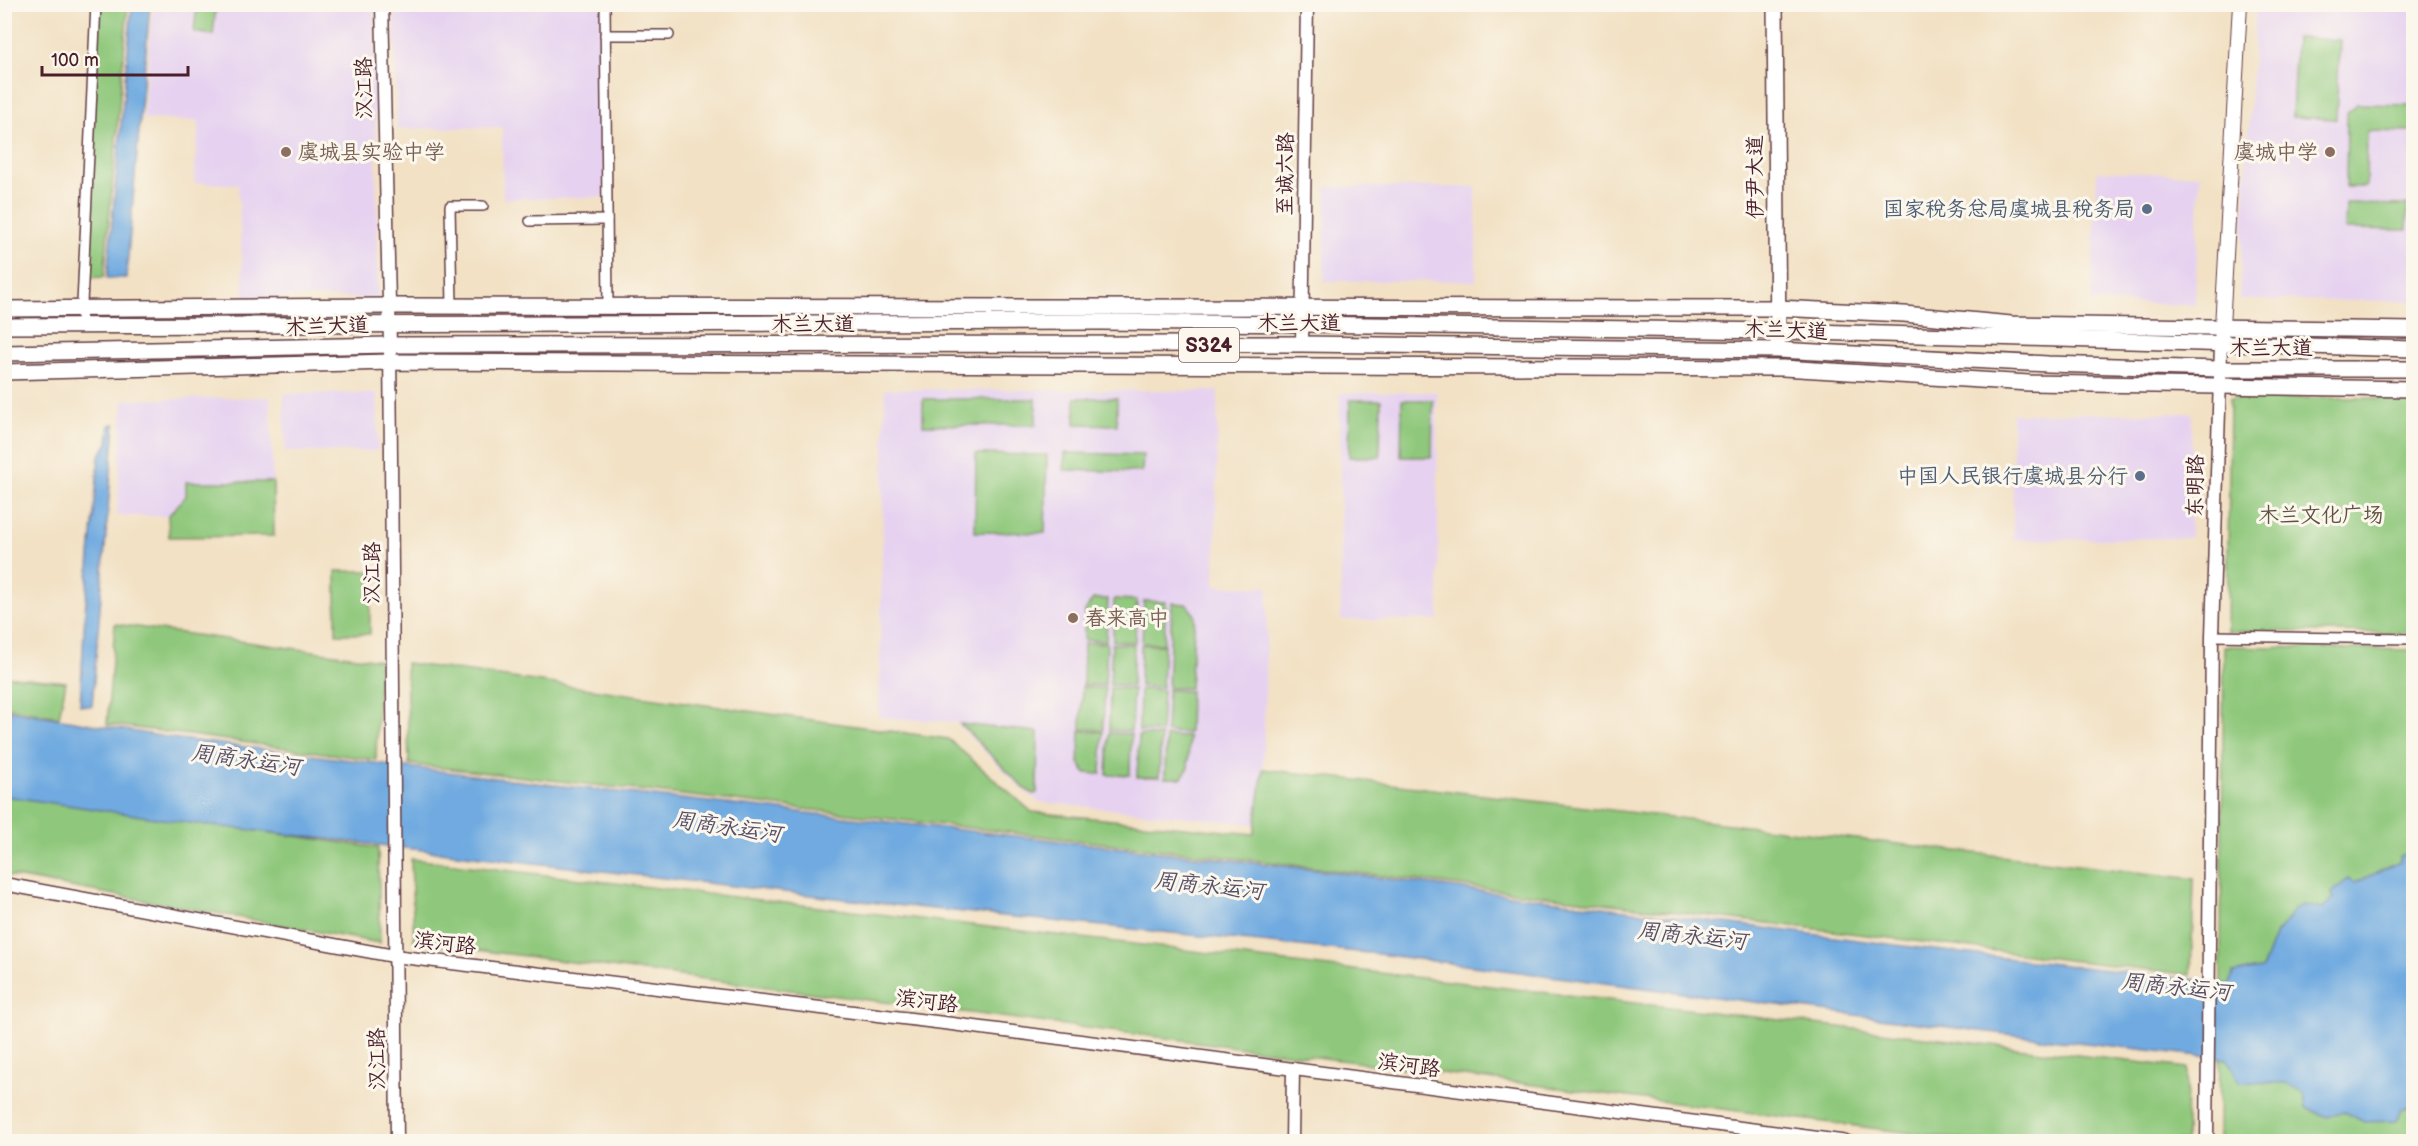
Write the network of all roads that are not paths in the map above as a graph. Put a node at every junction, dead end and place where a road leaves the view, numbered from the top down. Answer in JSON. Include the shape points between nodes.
{"nodes":[{"id":1,"x":96,"y":4,"type":"edge"},
{"id":2,"x":382,"y":4,"type":"edge"},
{"id":3,"x":605,"y":4,"type":"edge"},
{"id":4,"x":1307,"y":4,"type":"edge"},
{"id":5,"x":1775,"y":4,"type":"edge"},
{"id":6,"x":2240,"y":4,"type":"edge"},
{"id":7,"x":605,"y":35,"type":"junction"},
{"id":8,"x":669,"y":35,"type":"dead end"},
{"id":9,"x":483,"y":206,"type":"dead end"},
{"id":10,"x":607,"y":220,"type":"junction"},
{"id":11,"x":530,"y":221,"type":"dead end"},
{"id":12,"x":389,"y":306,"type":"junction"},
{"id":13,"x":452,"y":306,"type":"junction"},
{"id":14,"x":608,"y":306,"type":"junction"},
{"id":15,"x":1303,"y":306,"type":"junction"},
{"id":16,"x":82,"y":308,"type":"junction"},
{"id":17,"x":1777,"y":308,"type":"junction"},
{"id":18,"x":4,"y":309,"type":"edge"},
{"id":19,"x":390,"y":324,"type":"junction"},
{"id":20,"x":1303,"y":324,"type":"junction"},
{"id":21,"x":81,"y":325,"type":"junction"},
{"id":22,"x":4,"y":326,"type":"edge"},
{"id":23,"x":2221,"y":328,"type":"junction"},
{"id":24,"x":2414,"y":330,"type":"edge"},
{"id":25,"x":1777,"y":331,"type":"junction"},
{"id":26,"x":1302,"y":344,"type":"junction"},
{"id":27,"x":390,"y":345,"type":"junction"},
{"id":28,"x":2221,"y":345,"type":"junction"},
{"id":29,"x":2414,"y":349,"type":"edge"},
{"id":30,"x":1778,"y":350,"type":"junction"},
{"id":31,"x":4,"y":353,"type":"edge"},
{"id":32,"x":390,"y":362,"type":"junction"},
{"id":33,"x":2219,"y":369,"type":"junction"},
{"id":34,"x":2414,"y":369,"type":"edge"},
{"id":35,"x":4,"y":372,"type":"edge"},
{"id":36,"x":2218,"y":387,"type":"junction"},
{"id":37,"x":2414,"y":389,"type":"edge"},
{"id":38,"x":2212,"y":636,"type":"junction"},
{"id":39,"x":2414,"y":639,"type":"edge"},
{"id":40,"x":4,"y":884,"type":"edge"},
{"id":41,"x":394,"y":956,"type":"junction"},
{"id":42,"x":1293,"y":1069,"type":"junction"},
{"id":43,"x":1773,"y":1137,"type":"edge"},
{"id":44,"x":397,"y":1142,"type":"edge"},
{"id":45,"x":1292,"y":1142,"type":"edge"},
{"id":46,"x":1848,"y":1142,"type":"edge"},
{"id":47,"x":2207,"y":1142,"type":"edge"}],
"edges":[{"from":1,"to":16,"type":"street"},
{"from":2,"to":12,"type":"street","name":"汉江路"},
{"from":3,"to":7,"type":"street"},
{"from":4,"to":15,"type":"street","name":"至诚六路"},
{"from":5,"to":17,"type":"main road","name":"伊尹大道"},
{"from":6,"to":23,"type":"main road","name":"东明路"},
{"from":7,"to":8,"type":"street"},
{"from":7,"to":10,"type":"street"},
{"from":9,"to":13,"type":"street","via":[[450,206]]},
{"from":10,"to":11,"type":"street"},
{"from":10,"to":14,"type":"street"},
{"from":12,"to":13,"type":"main road"},
{"from":12,"to":16,"type":"main road"},
{"from":12,"to":19,"type":"street","name":"汉江路"},
{"from":13,"to":14,"type":"main road"},
{"from":14,"to":15,"type":"main road"},
{"from":15,"to":17,"type":"main road"},
{"from":15,"to":20,"type":"street","name":"至诚六路"},
{"from":16,"to":18,"type":"main road"},
{"from":16,"to":21,"type":"street"},
{"from":17,"to":23,"type":"main road","via":[[2011,324]]},
{"from":17,"to":25,"type":"main road","name":"伊尹大道"},
{"from":19,"to":20,"type":"main road","name":"木兰大道","number":"S324"},
{"from":19,"to":21,"type":"main road","name":"木兰大道","number":"S324"},
{"from":19,"to":27,"type":"street","name":"汉江路"},
{"from":20,"to":25,"type":"main road","name":"木兰大道","number":"S324"},
{"from":20,"to":26,"type":"street","name":"至诚六路"},
{"from":21,"to":22,"type":"main road","name":"木兰大道","number":"S324"},
{"from":23,"to":24,"type":"main road"},
{"from":23,"to":28,"type":"main road","name":"东明路"},
{"from":25,"to":28,"type":"main road","name":"木兰大道","number":"S324"},
{"from":25,"to":30,"type":"main road","name":"伊尹大道"},
{"from":26,"to":27,"type":"main road","name":"木兰大道","number":"S324"},
{"from":26,"to":30,"type":"main road","name":"木兰大道","number":"S324"},
{"from":27,"to":31,"type":"main road","name":"木兰大道","number":"S324"},
{"from":27,"to":32,"type":"street","name":"汉江路"},
{"from":28,"to":29,"type":"main road","name":"木兰大道","number":"S324"},
{"from":28,"to":33,"type":"street","name":"东明路"},
{"from":30,"to":33,"type":"main road","name":"木兰大道","number":"S324"},
{"from":32,"to":35,"type":"main road"},
{"from":32,"to":36,"type":"main road","via":[[1783,368],[2030,383]]},
{"from":32,"to":41,"type":"street","name":"汉江路"},
{"from":33,"to":34,"type":"main road","name":"木兰大道","number":"S324"},
{"from":33,"to":36,"type":"street","name":"东明路"},
{"from":36,"to":37,"type":"main road"},
{"from":36,"to":38,"type":"street","name":"东明路"},
{"from":38,"to":39,"type":"street"},
{"from":38,"to":47,"type":"street","name":"东明路"},
{"from":40,"to":41,"type":"street","name":"滨河路"},
{"from":41,"to":42,"type":"street","name":"滨河路"},
{"from":41,"to":44,"type":"street","name":"汉江路"},
{"from":42,"to":43,"type":"street","name":"滨河路"},
{"from":42,"to":45,"type":"street"},
{"from":43,"to":46,"type":"street","name":"滨河路"}]}
